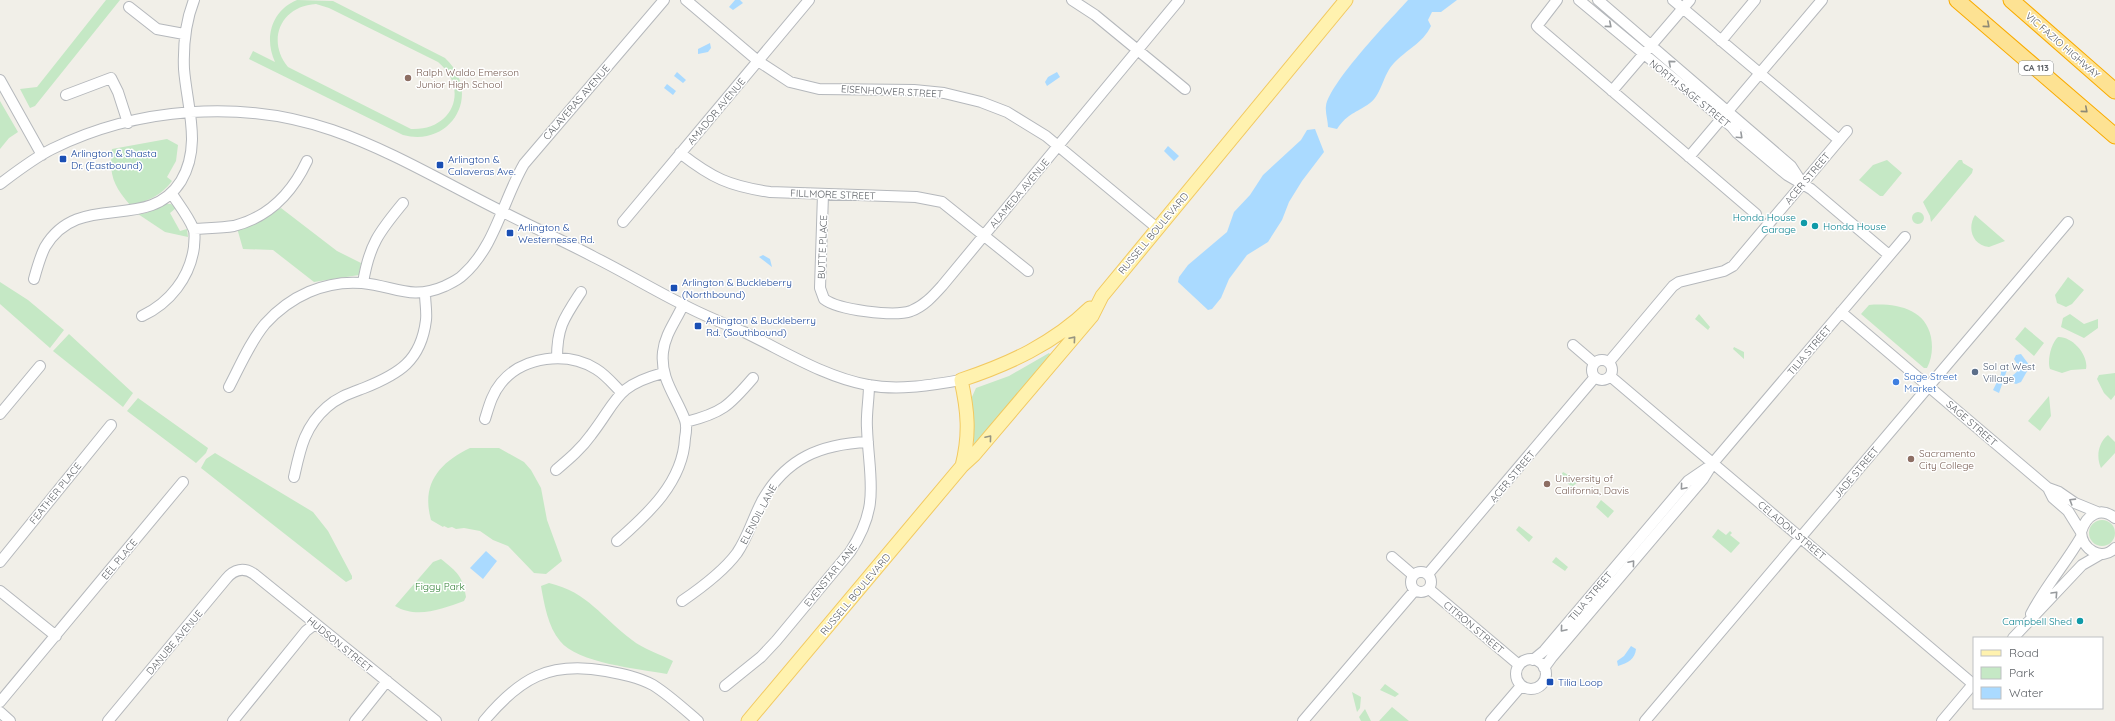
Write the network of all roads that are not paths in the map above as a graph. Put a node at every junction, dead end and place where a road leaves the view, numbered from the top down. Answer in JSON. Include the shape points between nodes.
{"nodes":[{"id":1,"x":194,"y":0,"type":"edge"},
{"id":2,"x":664,"y":0,"type":"edge"},
{"id":3,"x":686,"y":0,"type":"edge"},
{"id":4,"x":809,"y":0,"type":"edge"},
{"id":5,"x":1072,"y":0,"type":"edge"},
{"id":6,"x":1179,"y":0,"type":"edge"},
{"id":7,"x":1346,"y":0,"type":"edge"},
{"id":8,"x":1557,"y":0,"type":"edge"},
{"id":9,"x":1579,"y":0,"type":"edge"},
{"id":10,"x":1598,"y":0,"type":"edge"},
{"id":11,"x":1673,"y":0,"type":"edge"},
{"id":12,"x":1690,"y":0,"type":"edge"},
{"id":13,"x":1755,"y":0,"type":"edge"},
{"id":14,"x":1822,"y":0,"type":"edge"},
{"id":15,"x":1957,"y":0,"type":"edge"},
{"id":16,"x":2011,"y":0,"type":"edge"},
{"id":17,"x":130,"y":7,"type":"dead end"},
{"id":18,"x":1683,"y":8,"type":"junction"},
{"id":19,"x":184,"y":34,"type":"junction"},
{"id":20,"x":1720,"y":41,"type":"junction"},
{"id":21,"x":1650,"y":46,"type":"junction"},
{"id":22,"x":1138,"y":50,"type":"junction"},
{"id":23,"x":1643,"y":54,"type":"junction"},
{"id":24,"x":758,"y":61,"type":"junction"},
{"id":25,"x":1760,"y":74,"type":"junction"},
{"id":26,"x":0,"y":80,"type":"edge"},
{"id":27,"x":1185,"y":89,"type":"dead end"},
{"id":28,"x":1612,"y":91,"type":"junction"},
{"id":29,"x":2115,"y":91,"type":"edge"},
{"id":30,"x":66,"y":95,"type":"dead end"},
{"id":31,"x":190,"y":111,"type":"junction"},
{"id":32,"x":1725,"y":115,"type":"junction"},
{"id":33,"x":128,"y":124,"type":"junction"},
{"id":34,"x":1847,"y":131,"type":"dead end"},
{"id":35,"x":2115,"y":136,"type":"edge"},
{"id":36,"x":1839,"y":140,"type":"junction"},
{"id":37,"x":1058,"y":146,"type":"junction"},
{"id":38,"x":680,"y":152,"type":"junction"},
{"id":39,"x":42,"y":155,"type":"junction"},
{"id":40,"x":1689,"y":157,"type":"junction"},
{"id":41,"x":307,"y":161,"type":"dead end"},
{"id":42,"x":1802,"y":183,"type":"junction"},
{"id":43,"x":0,"y":184,"type":"edge"},
{"id":44,"x":172,"y":194,"type":"junction"},
{"id":45,"x":823,"y":194,"type":"junction"},
{"id":46,"x":403,"y":203,"type":"dead end"},
{"id":47,"x":501,"y":211,"type":"junction"},
{"id":48,"x":1756,"y":214,"type":"dead end"},
{"id":49,"x":622,"y":222,"type":"dead end"},
{"id":50,"x":2068,"y":222,"type":"dead end"},
{"id":51,"x":1157,"y":228,"type":"junction"},
{"id":52,"x":194,"y":229,"type":"junction"},
{"id":53,"x":985,"y":235,"type":"junction"},
{"id":54,"x":1905,"y":237,"type":"dead end"},
{"id":55,"x":1889,"y":255,"type":"junction"},
{"id":56,"x":1028,"y":271,"type":"dead end"},
{"id":57,"x":34,"y":279,"type":"dead end"},
{"id":58,"x":363,"y":283,"type":"junction"},
{"id":59,"x":580,"y":292,"type":"dead end"},
{"id":60,"x":425,"y":293,"type":"junction"},
{"id":61,"x":1102,"y":296,"type":"junction"},
{"id":62,"x":824,"y":299,"type":"joint"},
{"id":63,"x":683,"y":305,"type":"junction"},
{"id":64,"x":1841,"y":312,"type":"junction"},
{"id":65,"x":142,"y":316,"type":"dead end"},
{"id":66,"x":1573,"y":345,"type":"dead end"},
{"id":67,"x":557,"y":358,"type":"junction"},
{"id":68,"x":1609,"y":362,"type":"junction"},
{"id":69,"x":1594,"y":363,"type":"junction"},
{"id":70,"x":40,"y":366,"type":"dead end"},
{"id":71,"x":663,"y":373,"type":"junction"},
{"id":72,"x":1610,"y":376,"type":"junction"},
{"id":73,"x":1595,"y":377,"type":"junction"},
{"id":74,"x":753,"y":378,"type":"dead end"},
{"id":75,"x":961,"y":380,"type":"junction"},
{"id":76,"x":869,"y":385,"type":"junction"},
{"id":77,"x":1928,"y":386,"type":"junction"},
{"id":78,"x":229,"y":387,"type":"dead end"},
{"id":79,"x":621,"y":392,"type":"junction"},
{"id":80,"x":0,"y":414,"type":"edge"},
{"id":81,"x":485,"y":419,"type":"dead end"},
{"id":82,"x":686,"y":422,"type":"junction"},
{"id":83,"x":111,"y":425,"type":"dead end"},
{"id":84,"x":868,"y":442,"type":"junction"},
{"id":85,"x":1713,"y":463,"type":"junction"},
{"id":86,"x":962,"y":466,"type":"junction"},
{"id":87,"x":556,"y":470,"type":"dead end"},
{"id":88,"x":294,"y":477,"type":"dead end"},
{"id":89,"x":183,"y":482,"type":"dead end"},
{"id":90,"x":2048,"y":488,"type":"junction"},
{"id":91,"x":2115,"y":506,"type":"edge"},
{"id":92,"x":2100,"y":512,"type":"junction"},
{"id":93,"x":2115,"y":518,"type":"edge"},
{"id":94,"x":2081,"y":534,"type":"junction"},
{"id":95,"x":1800,"y":537,"type":"junction"},
{"id":96,"x":617,"y":541,"type":"dead end"},
{"id":97,"x":2109,"y":553,"type":"edge"},
{"id":98,"x":1392,"y":557,"type":"dead end"},
{"id":99,"x":0,"y":562,"type":"edge"},
{"id":100,"x":243,"y":570,"type":"joint"},
{"id":101,"x":1428,"y":574,"type":"junction"},
{"id":102,"x":1413,"y":575,"type":"junction"},
{"id":103,"x":1429,"y":589,"type":"junction"},
{"id":104,"x":1415,"y":590,"type":"junction"},
{"id":105,"x":0,"y":591,"type":"edge"},
{"id":106,"x":682,"y":601,"type":"dead end"},
{"id":107,"x":2027,"y":621,"type":"junction"},
{"id":108,"x":314,"y":624,"type":"junction"},
{"id":109,"x":56,"y":636,"type":"junction"},
{"id":110,"x":2013,"y":637,"type":"edge"},
{"id":111,"x":1533,"y":660,"type":"junction"},
{"id":112,"x":1519,"y":666,"type":"junction"},
{"id":113,"x":1544,"y":668,"type":"junction"},
{"id":114,"x":387,"y":682,"type":"junction"},
{"id":115,"x":1973,"y":683,"type":"edge"},
{"id":116,"x":1973,"y":685,"type":"edge"},
{"id":117,"x":725,"y":686,"type":"dead end"},
{"id":118,"x":1521,"y":686,"type":"junction"},
{"id":119,"x":0,"y":702,"type":"edge"},
{"id":120,"x":0,"y":712,"type":"edge"},
{"id":121,"x":10,"y":721,"type":"edge"},
{"id":122,"x":108,"y":721,"type":"edge"},
{"id":123,"x":233,"y":721,"type":"edge"},
{"id":124,"x":355,"y":721,"type":"edge"},
{"id":125,"x":436,"y":721,"type":"edge"},
{"id":126,"x":484,"y":721,"type":"edge"},
{"id":127,"x":698,"y":721,"type":"edge"},
{"id":128,"x":748,"y":721,"type":"edge"},
{"id":129,"x":1303,"y":721,"type":"edge"},
{"id":130,"x":1491,"y":721,"type":"edge"},
{"id":131,"x":1645,"y":721,"type":"edge"},
{"id":132,"x":1942,"y":721,"type":"edge"}],
"edges":[{"from":1,"to":19,"type":"street"},
{"from":2,"to":47,"type":"street","name":"CALAVERAS AVENUE","via":[[531,154]]},
{"from":3,"to":24,"type":"street","name":"EISENHOWER STREET"},
{"from":4,"to":24,"type":"street","name":"AMADOR AVENUE"},
{"from":5,"to":22,"type":"street"},
{"from":6,"to":22,"type":"street","name":"ALAMEDA AVENUE"},
{"from":7,"to":51,"type":"main road","name":"RUSSELL BOULEVARD"},
{"from":8,"to":28,"type":"street","via":[[1537,26]]},
{"from":9,"to":23,"type":"street","name":"NORTH SAGE STREET","one_way":true},
{"from":10,"to":21,"type":"street","name":"NORTH SAGE STREET"},
{"from":11,"to":18,"type":"street"},
{"from":12,"to":18,"type":"street"},
{"from":13,"to":20,"type":"street"},
{"from":14,"to":25,"type":"street"},
{"from":15,"to":35,"type":"highway","number":"CA 113","one_way":true},
{"from":16,"to":29,"type":"highway","name":"VIC FAZIO HIGHWAY"},
{"from":17,"to":19,"type":"street","via":[[157,29]]},
{"from":18,"to":20,"type":"street"},
{"from":18,"to":21,"type":"street"},
{"from":19,"to":31,"type":"street","via":[[184,69]]},
{"from":20,"to":25,"type":"street"},
{"from":21,"to":23,"type":"street"},
{"from":32,"to":21,"type":"street","name":"NORTH SAGE STREET","one_way":true},
{"from":22,"to":27,"type":"street"},
{"from":22,"to":37,"type":"street","name":"ALAMEDA AVENUE"},
{"from":23,"to":28,"type":"street"},
{"from":23,"to":32,"type":"street","name":"NORTH SAGE STREET"},
{"from":24,"to":37,"type":"street","name":"EISENHOWER STREET","via":[[783,79],[806,87],[923,91],[966,97],[1017,117]]},
{"from":24,"to":38,"type":"street","name":"AMADOR AVENUE"},
{"from":25,"to":32,"type":"street"},
{"from":25,"to":36,"type":"street"},
{"from":26,"to":39,"type":"street"},
{"from":28,"to":40,"type":"street"},
{"from":30,"to":33,"type":"street","via":[[111,78]]},
{"from":31,"to":33,"type":"street"},
{"from":31,"to":44,"type":"street","via":[[192,150],[187,169]]},
{"from":31,"to":47,"type":"street","via":[[262,114],[292,118],[333,130],[376,148]]},
{"from":32,"to":40,"type":"street"},
{"from":32,"to":42,"type":"street","name":"NORTH SAGE STREET","via":[[1787,175]]},
{"from":33,"to":39,"type":"street","via":[[86,135]]},
{"from":34,"to":36,"type":"street","name":"ACER STREET"},
{"from":36,"to":42,"type":"street","name":"ACER STREET"},
{"from":37,"to":51,"type":"street","name":"EISENHOWER STREET"},
{"from":37,"to":53,"type":"street","name":"ALAMEDA AVENUE"},
{"from":38,"to":45,"type":"street","name":"FILLMORE STREET","via":[[704,172],[738,186],[770,192]]},
{"from":38,"to":49,"type":"street","name":"AMADOR AVENUE"},
{"from":39,"to":43,"type":"street"},
{"from":40,"to":48,"type":"street"},
{"from":41,"to":52,"type":"street","via":[[298,182],[284,198],[257,218],[233,226]]},
{"from":42,"to":55,"type":"street","name":"NORTH SAGE STREET"},
{"from":42,"to":68,"type":"street","name":"ACER STREET","via":[[1733,266],[1724,272],[1679,282],[1673,286]]},
{"from":44,"to":52,"type":"street"},
{"from":44,"to":57,"type":"street","via":[[145,208],[95,213],[71,222],[46,246]]},
{"from":45,"to":53,"type":"street","name":"FILLMORE STREET","via":[[928,198],[942,202]]},
{"from":45,"to":62,"type":"street","name":"BUTTE PLACE","via":[[820,288]]},
{"from":46,"to":58,"type":"street","via":[[375,238],[368,254]]},
{"from":47,"to":60,"type":"street","name":"CALAVERAS AVENUE","via":[[475,264],[462,277]]},
{"from":47,"to":63,"type":"street"},
{"from":50,"to":77,"type":"street","name":"JADE STREET"},
{"from":51,"to":61,"type":"main road","name":"RUSSELL BOULEVARD"},
{"from":52,"to":65,"type":"street","via":[[192,256],[186,277],[153,311]]},
{"from":53,"to":56,"type":"street","name":"FILLMORE STREET"},
{"from":53,"to":62,"type":"street","name":"ALAMEDA AVENUE","via":[[931,298],[910,311],[898,314],[836,306]]},
{"from":54,"to":55,"type":"street","name":"TILIA STREET"},
{"from":55,"to":64,"type":"street","name":"TILIA STREET"},
{"from":58,"to":60,"type":"street","via":[[399,291]]},
{"from":58,"to":78,"type":"street","via":[[321,286],[284,307],[258,334]]},
{"from":59,"to":67,"type":"street","via":[[561,323]]},
{"from":60,"to":88,"type":"street","via":[[426,320],[420,343],[412,359],[391,377],[340,397],[326,407],[302,441]]},
{"from":61,"to":75,"type":"main road","via":[[1062,332],[1030,353],[998,368]]},
{"from":86,"to":61,"type":"main road","name":"RUSSELL BOULEVARD","one_way":true,"via":[[1092,316]]},
{"from":63,"to":71,"type":"street","via":[[666,338]]},
{"from":63,"to":76,"type":"street","via":[[827,372]]},
{"from":64,"to":77,"type":"street","name":"SAGE STREET"},
{"from":64,"to":85,"type":"street","name":"TILIA STREET"},
{"from":66,"to":69,"type":"street"},
{"from":67,"to":79,"type":"street","via":[[574,360],[589,366],[602,373]]},
{"from":67,"to":81,"type":"street","via":[[534,362],[514,372],[501,383],[490,401]]},
{"from":68,"to":69,"type":"street","via":[[1603,360]]},
{"from":68,"to":72,"type":"street","via":[[1612,367]]},
{"from":69,"to":73,"type":"street","via":[[1592,372]]},
{"from":70,"to":80,"type":"street"},
{"from":71,"to":79,"type":"street","via":[[638,382]]},
{"from":71,"to":82,"type":"street"},
{"from":72,"to":73,"type":"street","via":[[1603,380]]},
{"from":72,"to":85,"type":"street","name":"CELADON STREET"},
{"from":73,"to":101,"type":"street","name":"ACER STREET"},
{"from":74,"to":82,"type":"street","via":[[728,406],[713,415]]},
{"from":75,"to":76,"type":"street","via":[[909,387]]},
{"from":75,"to":86,"type":"main road","name":"RUSSELL BOULEVARD","via":[[968,427],[967,449]]},
{"from":76,"to":84,"type":"street","name":"EVENSTAR LANE"},
{"from":77,"to":90,"type":"street","name":"SAGE STREET"},
{"from":77,"to":95,"type":"street","name":"JADE STREET"},
{"from":79,"to":87,"type":"street","via":[[586,442]]},
{"from":82,"to":96,"type":"street","via":[[685,450],[677,474],[644,516]]},
{"from":83,"to":99,"type":"street","name":"FEATHER PLACE"},
{"from":84,"to":106,"type":"street","name":"ELENDIL LANE","via":[[819,449],[786,470],[770,487],[736,554],[715,576]]},
{"from":84,"to":117,"type":"street","name":"EVENSTAR LANE","via":[[872,500],[858,540],[761,658]]},
{"from":85,"to":95,"type":"street","name":"CELADON STREET"},
{"from":85,"to":111,"type":"street","name":"TILIA STREET","one_way":true,"via":[[1688,481],[1544,651]]},
{"from":113,"to":85,"type":"street","name":"TILIA STREET","one_way":true,"via":[[1703,479]]},
{"from":86,"to":128,"type":"main road","name":"RUSSELL BOULEVARD"},
{"from":89,"to":109,"type":"street","name":"EEL PLACE"},
{"from":92,"to":90,"type":"street","name":"SAGE STREET","one_way":true,"via":[[2075,503]]},
{"from":90,"to":94,"type":"street","name":"SAGE STREET","via":[[2053,498],[2068,511]]},
{"from":91,"to":92,"type":"street"},
{"from":92,"to":93,"type":"street","name":"SAGE STREET"},
{"from":92,"to":94,"type":"street","via":[[2086,520]]},
{"from":94,"to":97,"type":"street","name":"SAGE STREET","via":[[2090,550]]},
{"from":94,"to":107,"type":"street","via":[[2068,560],[2038,600]]},
{"from":95,"to":115,"type":"street","name":"CELADON STREET"},
{"from":95,"to":131,"type":"street","name":"JADE STREET"},
{"from":107,"to":97,"type":"street","one_way":true,"via":[[2082,565]]},
{"from":98,"to":102,"type":"street"},
{"from":100,"to":108,"type":"street","name":"HUDSON STREET","via":[[254,574]]},
{"from":100,"to":122,"type":"street","name":"DANUBE AVENUE","via":[[231,574]]},
{"from":101,"to":102,"type":"street","via":[[1419,572]]},
{"from":101,"to":103,"type":"street","via":[[1432,580]]},
{"from":102,"to":104,"type":"street","via":[[1411,581]]},
{"from":103,"to":104,"type":"street","via":[[1420,592]]},
{"from":103,"to":112,"type":"street","name":"CITRON STREET"},
{"from":104,"to":129,"type":"street"},
{"from":105,"to":109,"type":"street"},
{"from":107,"to":110,"type":"street"},
{"from":108,"to":114,"type":"street","name":"HUDSON STREET"},
{"from":108,"to":123,"type":"street","via":[[306,630]]},
{"from":109,"to":119,"type":"street","name":"EEL PLACE"},
{"from":111,"to":112,"type":"street"},
{"from":111,"to":113,"type":"street","via":[[1538,661]]},
{"from":112,"to":118,"type":"street","via":[[1516,674]]},
{"from":113,"to":118,"type":"street","via":[[1545,678],[1540,686],[1530,689]]},
{"from":114,"to":124,"type":"street"},
{"from":114,"to":125,"type":"street","name":"HUDSON STREET"},
{"from":116,"to":132,"type":"street"},
{"from":118,"to":130,"type":"street"},
{"from":120,"to":121,"type":"street"},
{"from":126,"to":127,"type":"street","via":[[506,696],[527,681],[556,670],[580,668],[615,672],[643,680],[663,692]]}]}
